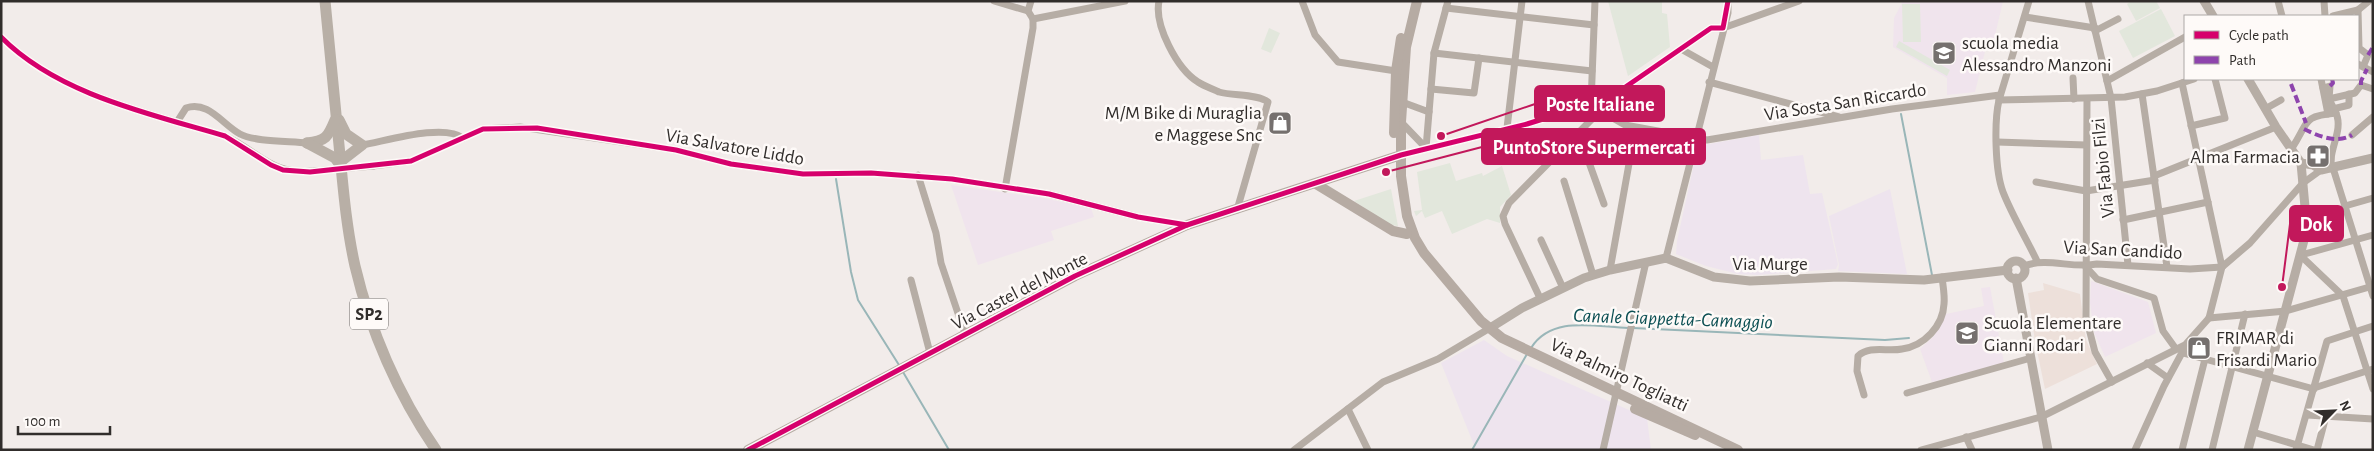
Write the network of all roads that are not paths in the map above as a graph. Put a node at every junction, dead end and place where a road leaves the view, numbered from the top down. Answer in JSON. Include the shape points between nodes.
{"nodes":[{"id":1,"x":325,"y":1,"type":"edge"},
{"id":2,"x":994,"y":1,"type":"edge"},
{"id":3,"x":1031,"y":1,"type":"edge"},
{"id":4,"x":1125,"y":1,"type":"edge"},
{"id":5,"x":1159,"y":1,"type":"edge"},
{"id":6,"x":1302,"y":1,"type":"edge"},
{"id":7,"x":1411,"y":1,"type":"edge"},
{"id":8,"x":1417,"y":1,"type":"edge"},
{"id":9,"x":1522,"y":1,"type":"edge"},
{"id":10,"x":1595,"y":1,"type":"edge"},
{"id":11,"x":1728,"y":1,"type":"edge"},
{"id":12,"x":1799,"y":1,"type":"edge"},
{"id":13,"x":2029,"y":1,"type":"edge"},
{"id":14,"x":2088,"y":1,"type":"edge"},
{"id":15,"x":2204,"y":1,"type":"edge"},
{"id":16,"x":2278,"y":1,"type":"edge"},
{"id":17,"x":2324,"y":1,"type":"edge"},
{"id":18,"x":2369,"y":1,"type":"edge"},
{"id":19,"x":1447,"y":5,"type":"edge"},
{"id":20,"x":2358,"y":10,"type":"junction"},
{"id":21,"x":1028,"y":11,"type":"junction"},
{"id":22,"x":2345,"y":14,"type":"edge"},
{"id":23,"x":2212,"y":15,"type":"edge"},
{"id":24,"x":2282,"y":15,"type":"edge"},
{"id":25,"x":2325,"y":15,"type":"edge"},
{"id":26,"x":2358,"y":15,"type":"edge"},
{"id":27,"x":1520,"y":17,"type":"junction"},
{"id":28,"x":2025,"y":17,"type":"junction"},
{"id":29,"x":1033,"y":19,"type":"junction"},
{"id":30,"x":2118,"y":19,"type":"dead end"},
{"id":31,"x":1594,"y":25,"type":"junction"},
{"id":32,"x":1723,"y":28,"type":"junction"},
{"id":33,"x":2095,"y":30,"type":"junction"},
{"id":34,"x":1,"y":37,"type":"edge"},
{"id":35,"x":2184,"y":38,"type":"edge"},
{"id":36,"x":2359,"y":48,"type":"edge"},
{"id":37,"x":1681,"y":49,"type":"junction"},
{"id":38,"x":1434,"y":53,"type":"junction"},
{"id":39,"x":1479,"y":58,"type":"junction"},
{"id":40,"x":1514,"y":63,"type":"junction"},
{"id":41,"x":2360,"y":66,"type":"edge"},
{"id":42,"x":1713,"y":67,"type":"junction"},
{"id":43,"x":1592,"y":71,"type":"junction"},
{"id":44,"x":1396,"y":72,"type":"junction"},
{"id":45,"x":2373,"y":72,"type":"edge"},
{"id":46,"x":2074,"y":78,"type":"dead end"},
{"id":47,"x":2191,"y":80,"type":"edge"},
{"id":48,"x":2215,"y":80,"type":"edge"},
{"id":49,"x":2249,"y":80,"type":"edge"},
{"id":50,"x":2321,"y":80,"type":"edge"},
{"id":51,"x":2107,"y":81,"type":"junction"},
{"id":52,"x":1709,"y":82,"type":"junction"},
{"id":53,"x":2182,"y":83,"type":"junction"},
{"id":54,"x":1431,"y":88,"type":"junction"},
{"id":55,"x":2323,"y":88,"type":"junction"},
{"id":56,"x":2373,"y":90,"type":"edge"},
{"id":57,"x":2142,"y":94,"type":"junction"},
{"id":58,"x":2349,"y":94,"type":"junction"},
{"id":59,"x":1999,"y":98,"type":"junction"},
{"id":60,"x":2087,"y":98,"type":"junction"},
{"id":61,"x":2111,"y":98,"type":"junction"},
{"id":62,"x":2074,"y":99,"type":"junction"},
{"id":63,"x":2329,"y":99,"type":"junction"},
{"id":64,"x":2282,"y":100,"type":"dead end"},
{"id":65,"x":1402,"y":102,"type":"junction"},
{"id":66,"x":1593,"y":106,"type":"junction"},
{"id":67,"x":2265,"y":109,"type":"junction"},
{"id":68,"x":1429,"y":112,"type":"junction"},
{"id":69,"x":2332,"y":112,"type":"junction"},
{"id":70,"x":336,"y":115,"type":"junction"},
{"id":71,"x":1842,"y":117,"type":"junction"},
{"id":72,"x":2373,"y":117,"type":"edge"},
{"id":73,"x":177,"y":122,"type":"junction"},
{"id":74,"x":1401,"y":122,"type":"junction"},
{"id":75,"x":2191,"y":126,"type":"junction"},
{"id":76,"x":2276,"y":127,"type":"junction"},
{"id":77,"x":1507,"y":128,"type":"junction"},
{"id":78,"x":1578,"y":132,"type":"junction"},
{"id":79,"x":2352,"y":135,"type":"dead end"},
{"id":80,"x":463,"y":138,"type":"junction"},
{"id":81,"x":1695,"y":138,"type":"junction"},
{"id":82,"x":1997,"y":142,"type":"junction"},
{"id":83,"x":307,"y":143,"type":"junction"},
{"id":84,"x":362,"y":145,"type":"junction"},
{"id":85,"x":2086,"y":145,"type":"junction"},
{"id":86,"x":1632,"y":147,"type":"dead end"},
{"id":87,"x":1426,"y":148,"type":"junction"},
{"id":88,"x":2292,"y":148,"type":"junction"},
{"id":89,"x":1398,"y":156,"type":"junction"},
{"id":90,"x":2198,"y":158,"type":"junction"},
{"id":91,"x":2373,"y":158,"type":"edge"},
{"id":92,"x":2301,"y":163,"type":"junction"},
{"id":93,"x":340,"y":164,"type":"junction"},
{"id":94,"x":2333,"y":168,"type":"junction"},
{"id":95,"x":2321,"y":170,"type":"junction"},
{"id":96,"x":918,"y":175,"type":"junction"},
{"id":97,"x":2154,"y":178,"type":"junction"},
{"id":98,"x":1564,"y":181,"type":"dead end"},
{"id":99,"x":2036,"y":182,"type":"dead end"},
{"id":100,"x":2303,"y":183,"type":"junction"},
{"id":101,"x":1316,"y":184,"type":"junction"},
{"id":102,"x":2120,"y":186,"type":"junction"},
{"id":103,"x":1004,"y":189,"type":"junction"},
{"id":104,"x":2086,"y":191,"type":"junction"},
{"id":105,"x":2373,"y":198,"type":"edge"},
{"id":106,"x":2208,"y":202,"type":"junction"},
{"id":107,"x":1604,"y":204,"type":"dead end"},
{"id":108,"x":2345,"y":206,"type":"junction"},
{"id":109,"x":1237,"y":210,"type":"junction"},
{"id":110,"x":2160,"y":213,"type":"junction"},
{"id":111,"x":2123,"y":220,"type":"junction"},
{"id":112,"x":1187,"y":225,"type":"junction"},
{"id":113,"x":1407,"y":234,"type":"junction"},
{"id":114,"x":2373,"y":235,"type":"edge"},
{"id":115,"x":1541,"y":240,"type":"dead end"},
{"id":116,"x":2355,"y":240,"type":"junction"},
{"id":117,"x":2301,"y":256,"type":"junction"},
{"id":118,"x":1666,"y":258,"type":"junction"},
{"id":119,"x":2037,"y":261,"type":"junction"},
{"id":120,"x":1646,"y":262,"type":"junction"},
{"id":121,"x":2128,"y":265,"type":"junction"},
{"id":122,"x":2024,"y":266,"type":"junction"},
{"id":123,"x":2086,"y":267,"type":"junction"},
{"id":124,"x":2167,"y":267,"type":"junction"},
{"id":125,"x":2222,"y":267,"type":"junction"},
{"id":126,"x":1610,"y":270,"type":"junction"},
{"id":127,"x":2008,"y":270,"type":"junction"},
{"id":128,"x":1593,"y":275,"type":"junction"},
{"id":129,"x":1940,"y":277,"type":"junction"},
{"id":130,"x":2016,"y":278,"type":"junction"},
{"id":131,"x":911,"y":280,"type":"dead end"},
{"id":132,"x":2371,"y":286,"type":"edge"},
{"id":133,"x":1562,"y":288,"type":"junction"},
{"id":134,"x":2343,"y":296,"type":"junction"},
{"id":135,"x":2373,"y":296,"type":"edge"},
{"id":136,"x":1540,"y":298,"type":"junction"},
{"id":137,"x":2286,"y":312,"type":"junction"},
{"id":138,"x":2245,"y":314,"type":"junction"},
{"id":139,"x":2209,"y":318,"type":"junction"},
{"id":140,"x":2373,"y":326,"type":"edge"},
{"id":141,"x":1487,"y":330,"type":"junction"},
{"id":142,"x":2354,"y":332,"type":"junction"},
{"id":143,"x":965,"y":334,"type":"junction"},
{"id":144,"x":2180,"y":351,"type":"junction"},
{"id":145,"x":930,"y":353,"type":"junction"},
{"id":146,"x":2031,"y":358,"type":"junction"},
{"id":147,"x":2205,"y":359,"type":"junction"},
{"id":148,"x":2147,"y":363,"type":"junction"},
{"id":149,"x":2232,"y":366,"type":"junction"},
{"id":150,"x":2370,"y":370,"type":"edge"},
{"id":151,"x":2269,"y":376,"type":"junction"},
{"id":152,"x":2168,"y":378,"type":"junction"},
{"id":153,"x":2112,"y":382,"type":"junction"},
{"id":154,"x":2314,"y":389,"type":"junction"},
{"id":155,"x":2373,"y":389,"type":"edge"},
{"id":156,"x":1907,"y":393,"type":"dead end"},
{"id":157,"x":1864,"y":395,"type":"dead end"},
{"id":158,"x":1614,"y":396,"type":"junction"},
{"id":159,"x":1348,"y":409,"type":"junction"},
{"id":160,"x":2306,"y":415,"type":"junction"},
{"id":161,"x":2326,"y":416,"type":"junction"},
{"id":162,"x":2041,"y":417,"type":"junction"},
{"id":163,"x":2373,"y":419,"type":"edge"},
{"id":164,"x":2253,"y":432,"type":"junction"},
{"id":165,"x":1966,"y":437,"type":"junction"},
{"id":166,"x":2297,"y":447,"type":"edge"},
{"id":167,"x":436,"y":450,"type":"edge"},
{"id":168,"x":748,"y":450,"type":"edge"},
{"id":169,"x":1294,"y":450,"type":"edge"},
{"id":170,"x":1368,"y":450,"type":"edge"},
{"id":171,"x":1603,"y":450,"type":"edge"},
{"id":172,"x":1727,"y":450,"type":"edge"},
{"id":173,"x":1738,"y":450,"type":"edge"},
{"id":174,"x":1921,"y":450,"type":"edge"},
{"id":175,"x":1972,"y":450,"type":"edge"},
{"id":176,"x":2048,"y":450,"type":"edge"},
{"id":177,"x":2135,"y":450,"type":"edge"},
{"id":178,"x":2182,"y":450,"type":"edge"},
{"id":179,"x":2212,"y":450,"type":"edge"},
{"id":180,"x":2248,"y":450,"type":"edge"},
{"id":181,"x":2315,"y":450,"type":"edge"}],
"edges":[{"from":1,"to":70,"type":"main road","number":"SP2"},
{"from":2,"to":21,"type":"street"},
{"from":3,"to":21,"type":"street"},
{"from":4,"to":29,"type":"street"},
{"from":5,"to":109,"type":"street","via":[[1158,11],[1170,47],[1197,82],[1220,92],[1268,102]]},
{"from":6,"to":44,"type":"street","via":[[1315,35],[1338,62]]},
{"from":7,"to":44,"type":"main road"},
{"from":8,"to":65,"type":"main road","via":[[1406,47]]},
{"from":9,"to":27,"type":"street"},
{"from":10,"to":31,"type":"street"},
{"from":11,"to":32,"type":"street"},
{"from":12,"to":32,"type":"street"},
{"from":13,"to":28,"type":"street"},
{"from":14,"to":33,"type":"street","name":"Via Fabio Filzi"},
{"from":15,"to":23,"type":"street"},
{"from":16,"to":24,"type":"street"},
{"from":17,"to":25,"type":"street"},
{"from":18,"to":20,"type":"street"},
{"from":19,"to":27,"type":"street"},
{"from":19,"to":38,"type":"street"},
{"from":20,"to":22,"type":"street"},
{"from":20,"to":26,"type":"street"},
{"from":21,"to":29,"type":"street"},
{"from":27,"to":31,"type":"street"},
{"from":27,"to":40,"type":"street"},
{"from":28,"to":33,"type":"street"},
{"from":28,"to":59,"type":"street"},
{"from":29,"to":103,"type":"street"},
{"from":30,"to":33,"type":"street"},
{"from":31,"to":43,"type":"street"},
{"from":32,"to":37,"type":"street","via":[[1712,28]]},
{"from":32,"to":42,"type":"street"},
{"from":33,"to":51,"type":"street","name":"Via Fabio Filzi"},
{"from":34,"to":73,"type":"street","name":"Via Salvatore Liddo","via":[[34,66],[73,87]]},
{"from":35,"to":51,"type":"street"},
{"from":36,"to":41,"type":"street","via":[[2368,56]]},
{"from":37,"to":42,"type":"street"},
{"from":37,"to":66,"type":"street"},
{"from":38,"to":39,"type":"street"},
{"from":38,"to":54,"type":"street"},
{"from":39,"to":40,"type":"street"},
{"from":39,"to":54,"type":"street","via":[[1474,93]]},
{"from":40,"to":43,"type":"street"},
{"from":40,"to":77,"type":"street"},
{"from":41,"to":45,"type":"street"},
{"from":42,"to":52,"type":"street"},
{"from":43,"to":66,"type":"street"},
{"from":44,"to":89,"type":"main road"},
{"from":46,"to":62,"type":"street"},
{"from":47,"to":53,"type":"street","name":"Via Sosta San Riccardo"},
{"from":48,"to":75,"type":"street","via":[[2224,118]]},
{"from":49,"to":67,"type":"street"},
{"from":50,"to":55,"type":"street"},
{"from":51,"to":61,"type":"street","name":"Via Fabio Filzi"},
{"from":52,"to":71,"type":"street"},
{"from":52,"to":81,"type":"street"},
{"from":53,"to":57,"type":"street","name":"Via Sosta San Riccardo"},
{"from":53,"to":75,"type":"street"},
{"from":54,"to":68,"type":"street"},
{"from":55,"to":63,"type":"street","via":[[2330,86]]},
{"from":55,"to":69,"type":"street"},
{"from":56,"to":58,"type":"street","via":[[2361,85],[2355,93]]},
{"from":57,"to":61,"type":"street","name":"Via Sosta San Riccardo"},
{"from":57,"to":97,"type":"street"},
{"from":58,"to":63,"type":"street"},
{"from":58,"to":69,"type":"street","via":[[2349,105]]},
{"from":59,"to":62,"type":"street","name":"Via Sosta San Riccardo"},
{"from":59,"to":71,"type":"street","name":"Via Sosta San Riccardo","via":[[1991,95]]},
{"from":59,"to":82,"type":"street"},
{"from":60,"to":61,"type":"street","name":"Via Sosta San Riccardo"},
{"from":60,"to":62,"type":"street","name":"Via Sosta San Riccardo"},
{"from":60,"to":85,"type":"street"},
{"from":61,"to":102,"type":"street","name":"Via Fabio Filzi"},
{"from":63,"to":69,"type":"street"},
{"from":64,"to":67,"type":"street"},
{"from":65,"to":68,"type":"street"},
{"from":65,"to":74,"type":"main road"},
{"from":66,"to":77,"type":"street"},
{"from":66,"to":78,"type":"street","via":[[1593,118]]},
{"from":66,"to":81,"type":"street","name":"Via Sosta San Riccardo","via":[[1625,125]]},
{"from":67,"to":76,"type":"street"},
{"from":68,"to":87,"type":"street"},
{"from":69,"to":88,"type":"street","via":[[2310,118]]},
{"from":69,"to":94,"type":"street","via":[[2338,120],[2338,134],[2330,162]]},
{"from":70,"to":83,"type":"main road","via":[[326,138]]},
{"from":70,"to":84,"type":"main road","via":[[346,134]]},
{"from":70,"to":93,"type":"main road","number":"SP2"},
{"from":71,"to":81,"type":"street","name":"Via Sosta San Riccardo","via":[[1707,140]]},
{"from":72,"to":79,"type":"street"},
{"from":73,"to":80,"type":"street","name":"Via Salvatore Liddo","bridge":true,"via":[[225,136],[271,165],[297,172],[411,161]]},
{"from":73,"to":83,"type":"street","via":[[186,108],[199,106],[244,136]]},
{"from":74,"to":87,"type":"street"},
{"from":74,"to":89,"type":"main road"},
{"from":75,"to":90,"type":"street"},
{"from":76,"to":88,"type":"street"},
{"from":76,"to":90,"type":"street"},
{"from":77,"to":87,"type":"street"},
{"from":78,"to":107,"type":"street"},
{"from":78,"to":136,"type":"street","via":[[1509,203],[1503,216]]},
{"from":80,"to":84,"type":"street","via":[[454,132],[438,132]]},
{"from":80,"to":96,"type":"street","name":"Via Salvatore Liddo","via":[[483,129],[520,127],[676,150],[731,164],[803,174]]},
{"from":81,"to":118,"type":"street"},
{"from":82,"to":85,"type":"street"},
{"from":82,"to":119,"type":"street","via":[[2002,191]]},
{"from":83,"to":93,"type":"main road"},
{"from":84,"to":93,"type":"main road"},
{"from":85,"to":104,"type":"street"},
{"from":86,"to":126,"type":"street"},
{"from":87,"to":89,"type":"street"},
{"from":88,"to":92,"type":"street"},
{"from":89,"to":101,"type":"main road","name":"Via Castel del Monte"},
{"from":89,"to":113,"type":"main road","name":"Via Palmiro Togliatti","via":[[1397,198]]},
{"from":89,"to":141,"type":"main road","name":"Via Palmiro Togliatti","via":[[1405,208],[1417,243]]},
{"from":90,"to":97,"type":"street"},
{"from":90,"to":106,"type":"street"},
{"from":91,"to":94,"type":"street"},
{"from":92,"to":95,"type":"street"},
{"from":92,"to":100,"type":"street"},
{"from":93,"to":167,"type":"main road","number":"SP2","via":[[350,239],[368,310],[397,382]]},
{"from":94,"to":95,"type":"street"},
{"from":94,"to":108,"type":"street"},
{"from":95,"to":100,"type":"street"},
{"from":96,"to":103,"type":"street","name":"Via Salvatore Liddo"},
{"from":96,"to":143,"type":"street","via":[[936,233],[941,263]]},
{"from":97,"to":102,"type":"street"},
{"from":97,"to":110,"type":"street"},
{"from":98,"to":128,"type":"street"},
{"from":99,"to":104,"type":"street"},
{"from":100,"to":117,"type":"street","via":[[2306,229]]},
{"from":100,"to":125,"type":"street","via":[[2250,243]]},
{"from":101,"to":109,"type":"main road","name":"Via Castel del Monte"},
{"from":101,"to":113,"type":"main road","via":[[1393,231]]},
{"from":102,"to":104,"type":"street"},
{"from":102,"to":111,"type":"street","name":"Via Fabio Filzi"},
{"from":103,"to":112,"type":"street","name":"Via Salvatore Liddo","via":[[1048,194],[1138,217]]},
{"from":104,"to":123,"type":"street"},
{"from":105,"to":108,"type":"street"},
{"from":106,"to":110,"type":"street"},
{"from":106,"to":125,"type":"street"},
{"from":108,"to":116,"type":"street"},
{"from":109,"to":112,"type":"main road","name":"Via Castel del Monte"},
{"from":110,"to":111,"type":"street"},
{"from":110,"to":124,"type":"street"},
{"from":111,"to":121,"type":"street","name":"Via Fabio Filzi"},
{"from":112,"to":143,"type":"main road","name":"Via Castel del Monte","via":[[1075,276]]},
{"from":113,"to":141,"type":"main road","name":"Via Palmiro Togliatti","via":[[1431,272]]},
{"from":114,"to":116,"type":"street"},
{"from":115,"to":133,"type":"street"},
{"from":116,"to":117,"type":"street"},
{"from":116,"to":132,"type":"street"},
{"from":117,"to":134,"type":"street"},
{"from":117,"to":137,"type":"street"},
{"from":118,"to":120,"type":"street"},
{"from":118,"to":129,"type":"street","name":"Via Murge","via":[[1714,277],[1731,280],[1796,281],[1839,277],[1924,280]]},
{"from":119,"to":122,"type":"street","name":"Via San Candido"},
{"from":119,"to":123,"type":"street","name":"Via San Candido"},
{"from":120,"to":126,"type":"street"},
{"from":120,"to":158,"type":"street"},
{"from":121,"to":123,"type":"street","name":"Via San Candido"},
{"from":121,"to":124,"type":"street","name":"Via San Candido"},
{"from":122,"to":127,"type":"street","via":[[2014,261]]},
{"from":122,"to":130,"type":"street","via":[[2024,274]]},
{"from":123,"to":144,"type":"street","via":[[2097,279],[2154,298],[2163,331]]},
{"from":123,"to":153,"type":"street","via":[[2085,310],[2090,339]]},
{"from":124,"to":125,"type":"street","name":"Via San Candido"},
{"from":125,"to":139,"type":"street"},
{"from":126,"to":128,"type":"street"},
{"from":127,"to":129,"type":"street","name":"Via Murge"},
{"from":127,"to":130,"type":"street"},
{"from":128,"to":133,"type":"street"},
{"from":129,"to":157,"type":"street","via":[[1944,305],[1942,316],[1931,335],[1918,345],[1902,350],[1870,350],[1858,356],[1857,371]]},
{"from":130,"to":146,"type":"street"},
{"from":131,"to":145,"type":"street"},
{"from":132,"to":134,"type":"street"},
{"from":132,"to":135,"type":"street"},
{"from":133,"to":136,"type":"street"},
{"from":134,"to":137,"type":"street"},
{"from":134,"to":142,"type":"street"},
{"from":136,"to":141,"type":"street"},
{"from":137,"to":138,"type":"street"},
{"from":137,"to":151,"type":"street"},
{"from":138,"to":139,"type":"street"},
{"from":138,"to":149,"type":"street"},
{"from":139,"to":144,"type":"street"},
{"from":140,"to":142,"type":"street"},
{"from":141,"to":158,"type":"main road","name":"Via Palmiro Togliatti","via":[[1520,351]]},
{"from":141,"to":159,"type":"street","via":[[1438,359],[1383,382]]},
{"from":142,"to":150,"type":"street"},
{"from":142,"to":154,"type":"street","via":[[2327,342]]},
{"from":143,"to":145,"type":"main road","name":"Via Castel del Monte"},
{"from":144,"to":147,"type":"street"},
{"from":144,"to":148,"type":"street"},
{"from":144,"to":152,"type":"street"},
{"from":145,"to":168,"type":"main road","name":"Via Castel del Monte"},
{"from":146,"to":156,"type":"street"},
{"from":146,"to":162,"type":"street"},
{"from":147,"to":149,"type":"street"},
{"from":147,"to":178,"type":"street"},
{"from":148,"to":152,"type":"street"},
{"from":148,"to":153,"type":"street"},
{"from":149,"to":151,"type":"street"},
{"from":149,"to":179,"type":"street"},
{"from":150,"to":154,"type":"street"},
{"from":150,"to":155,"type":"street"},
{"from":151,"to":154,"type":"street"},
{"from":151,"to":164,"type":"street"},
{"from":152,"to":177,"type":"street"},
{"from":153,"to":162,"type":"street"},
{"from":154,"to":160,"type":"street"},
{"from":158,"to":171,"type":"street"},
{"from":158,"to":172,"type":"main road","name":"Via Palmiro Togliatti"},
{"from":158,"to":173,"type":"main road","name":"Via Palmiro Togliatti","via":[[1676,419]]},
{"from":159,"to":169,"type":"street"},
{"from":159,"to":170,"type":"street"},
{"from":160,"to":161,"type":"street"},
{"from":160,"to":166,"type":"street"},
{"from":161,"to":163,"type":"street"},
{"from":161,"to":181,"type":"street"},
{"from":162,"to":165,"type":"street"},
{"from":162,"to":176,"type":"street"},
{"from":164,"to":166,"type":"street"},
{"from":164,"to":180,"type":"street"},
{"from":165,"to":174,"type":"street"},
{"from":165,"to":175,"type":"street"},
{"from":166,"to":181,"type":"street"}]}
